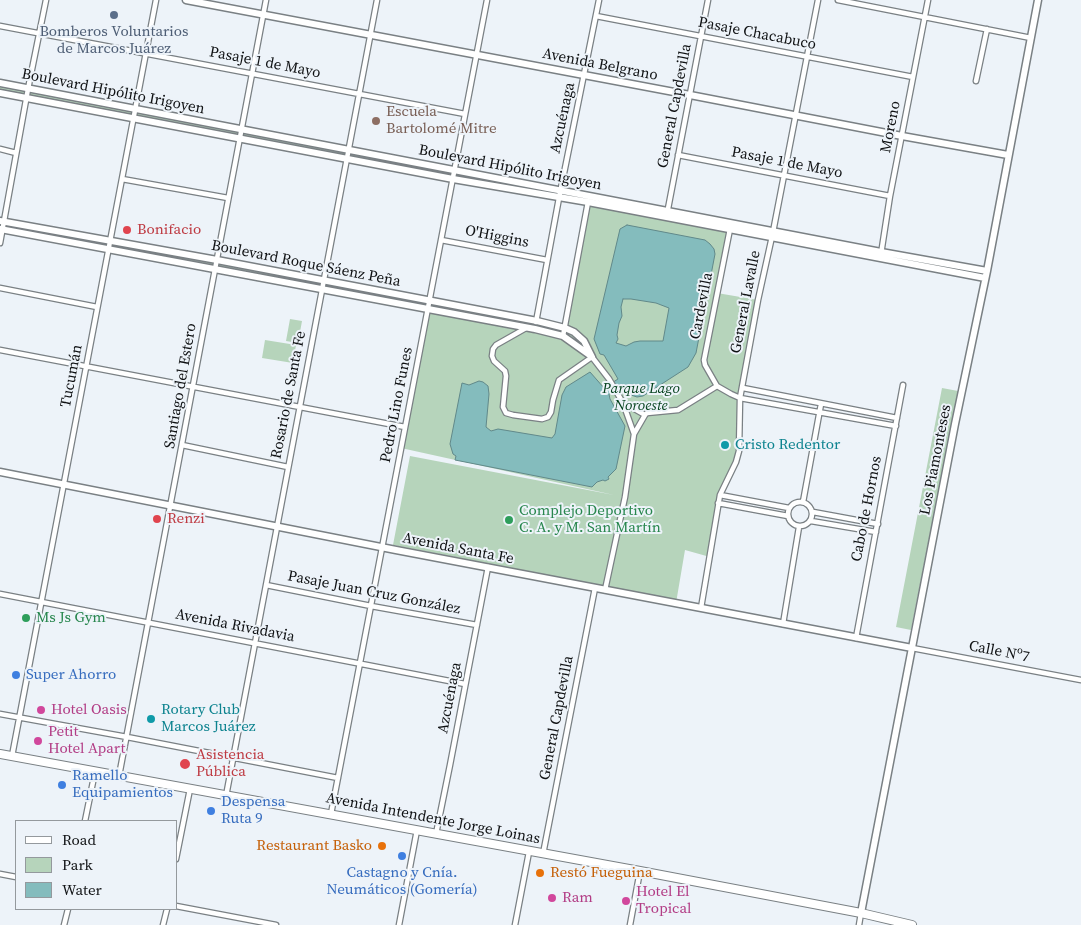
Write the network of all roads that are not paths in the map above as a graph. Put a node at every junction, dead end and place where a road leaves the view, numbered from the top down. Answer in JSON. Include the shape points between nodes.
{"nodes":[{"id":1,"x":46,"y":0,"type":"edge"},
{"id":2,"x":156,"y":0,"type":"edge"},
{"id":3,"x":186,"y":0,"type":"edge"},
{"id":4,"x":266,"y":0,"type":"edge"},
{"id":5,"x":377,"y":0,"type":"edge"},
{"id":6,"x":487,"y":0,"type":"edge"},
{"id":7,"x":599,"y":0,"type":"edge"},
{"id":8,"x":708,"y":0,"type":"edge"},
{"id":9,"x":818,"y":0,"type":"edge"},
{"id":10,"x":838,"y":0,"type":"edge"},
{"id":11,"x":928,"y":0,"type":"edge"},
{"id":12,"x":1038,"y":0,"type":"edge"},
{"id":13,"x":263,"y":14,"type":"junction"},
{"id":14,"x":596,"y":16,"type":"junction"},
{"id":15,"x":925,"y":17,"type":"junction"},
{"id":16,"x":0,"y":26,"type":"edge"},
{"id":17,"x":987,"y":29,"type":"junction"},
{"id":18,"x":40,"y":33,"type":"junction"},
{"id":19,"x":370,"y":35,"type":"junction"},
{"id":20,"x":701,"y":36,"type":"junction"},
{"id":21,"x":1031,"y":38,"type":"junction"},
{"id":22,"x":146,"y":53,"type":"junction"},
{"id":23,"x":476,"y":55,"type":"junction"},
{"id":24,"x":807,"y":57,"type":"junction"},
{"id":25,"x":253,"y":73,"type":"junction"},
{"id":26,"x":584,"y":75,"type":"junction"},
{"id":27,"x":913,"y":77,"type":"junction"},
{"id":28,"x":976,"y":80,"type":"dead end"},
{"id":29,"x":0,"y":83,"type":"edge"},
{"id":30,"x":28,"y":89,"type":"junction"},
{"id":31,"x":0,"y":93,"type":"edge"},
{"id":32,"x":359,"y":94,"type":"junction"},
{"id":33,"x":690,"y":95,"type":"junction"},
{"id":34,"x":26,"y":98,"type":"junction"},
{"id":35,"x":135,"y":109,"type":"junction"},
{"id":36,"x":466,"y":114,"type":"junction"},
{"id":37,"x":795,"y":116,"type":"junction"},
{"id":38,"x":134,"y":117,"type":"junction"},
{"id":39,"x":241,"y":129,"type":"junction"},
{"id":40,"x":902,"y":136,"type":"junction"},
{"id":41,"x":240,"y":138,"type":"junction"},
{"id":42,"x":0,"y":150,"type":"edge"},
{"id":43,"x":349,"y":150,"type":"junction"},
{"id":44,"x":16,"y":152,"type":"junction"},
{"id":45,"x":678,"y":155,"type":"junction"},
{"id":46,"x":1008,"y":155,"type":"junction"},
{"id":47,"x":347,"y":158,"type":"junction"},
{"id":48,"x":455,"y":170,"type":"junction"},
{"id":49,"x":784,"y":175,"type":"junction"},
{"id":50,"x":122,"y":178,"type":"junction"},
{"id":51,"x":453,"y":179,"type":"junction"},
{"id":52,"x":561,"y":190,"type":"junction"},
{"id":53,"x":890,"y":196,"type":"junction"},
{"id":54,"x":228,"y":198,"type":"junction"},
{"id":55,"x":559,"y":198,"type":"junction"},
{"id":56,"x":588,"y":202,"type":"junction"},
{"id":57,"x":667,"y":214,"type":"junction"},
{"id":58,"x":2,"y":221,"type":"edge"},
{"id":59,"x":1,"y":229,"type":"edge"},
{"id":60,"x":730,"y":229,"type":"junction"},
{"id":61,"x":772,"y":234,"type":"junction"},
{"id":62,"x":110,"y":240,"type":"junction"},
{"id":63,"x":441,"y":240,"type":"junction"},
{"id":64,"x":0,"y":243,"type":"edge"},
{"id":65,"x":108,"y":249,"type":"junction"},
{"id":66,"x":881,"y":255,"type":"junction"},
{"id":67,"x":217,"y":260,"type":"junction"},
{"id":68,"x":547,"y":260,"type":"junction"},
{"id":69,"x":215,"y":269,"type":"junction"},
{"id":70,"x":986,"y":275,"type":"junction"},
{"id":71,"x":324,"y":280,"type":"junction"},
{"id":72,"x":0,"y":288,"type":"edge"},
{"id":73,"x":322,"y":289,"type":"junction"},
{"id":74,"x":430,"y":300,"type":"junction"},
{"id":75,"x":98,"y":306,"type":"junction"},
{"id":76,"x":428,"y":309,"type":"junction"},
{"id":77,"x":536,"y":325,"type":"junction"},
{"id":78,"x":527,"y":327,"type":"junction"},
{"id":79,"x":565,"y":328,"type":"junction"},
{"id":80,"x":563,"y":336,"type":"junction"},
{"id":81,"x":0,"y":350,"type":"edge"},
{"id":82,"x":592,"y":357,"type":"junction"},
{"id":83,"x":86,"y":366,"type":"junction"},
{"id":84,"x":903,"y":385,"type":"dead end"},
{"id":85,"x":193,"y":386,"type":"junction"},
{"id":86,"x":718,"y":386,"type":"junction"},
{"id":87,"x":743,"y":388,"type":"junction"},
{"id":88,"x":740,"y":398,"type":"junction"},
{"id":89,"x":623,"y":403,"type":"junction"},
{"id":90,"x":821,"y":404,"type":"junction"},
{"id":91,"x":300,"y":408,"type":"junction"},
{"id":92,"x":819,"y":412,"type":"junction"},
{"id":93,"x":645,"y":414,"type":"junction"},
{"id":94,"x":897,"y":418,"type":"junction"},
{"id":95,"x":896,"y":426,"type":"junction"},
{"id":96,"x":405,"y":427,"type":"junction"},
{"id":97,"x":634,"y":434,"type":"junction"},
{"id":98,"x":182,"y":445,"type":"junction"},
{"id":99,"x":288,"y":467,"type":"junction"},
{"id":100,"x":0,"y":472,"type":"edge"},
{"id":101,"x":64,"y":484,"type":"junction"},
{"id":102,"x":720,"y":496,"type":"junction"},
{"id":103,"x":803,"y":502,"type":"junction"},
{"id":104,"x":718,"y":503,"type":"junction"},
{"id":105,"x":171,"y":506,"type":"junction"},
{"id":106,"x":789,"y":508,"type":"junction"},
{"id":107,"x":813,"y":512,"type":"junction"},
{"id":108,"x":788,"y":516,"type":"junction"},
{"id":109,"x":811,"y":521,"type":"junction"},
{"id":110,"x":878,"y":524,"type":"junction"},
{"id":111,"x":277,"y":526,"type":"junction"},
{"id":112,"x":799,"y":526,"type":"junction"},
{"id":113,"x":876,"y":532,"type":"junction"},
{"id":114,"x":383,"y":547,"type":"junction"},
{"id":115,"x":488,"y":567,"type":"junction"},
{"id":116,"x":266,"y":585,"type":"junction"},
{"id":117,"x":595,"y":588,"type":"junction"},
{"id":118,"x":605,"y":590,"type":"junction"},
{"id":119,"x":0,"y":594,"type":"edge"},
{"id":120,"x":41,"y":602,"type":"junction"},
{"id":121,"x":371,"y":606,"type":"junction"},
{"id":122,"x":701,"y":608,"type":"junction"},
{"id":123,"x":148,"y":622,"type":"junction"},
{"id":124,"x":783,"y":624,"type":"junction"},
{"id":125,"x":477,"y":625,"type":"junction"},
{"id":126,"x":856,"y":638,"type":"junction"},
{"id":127,"x":255,"y":643,"type":"junction"},
{"id":128,"x":912,"y":648,"type":"junction"},
{"id":129,"x":360,"y":664,"type":"junction"},
{"id":130,"x":1081,"y":680,"type":"edge"},
{"id":131,"x":466,"y":684,"type":"junction"},
{"id":132,"x":0,"y":714,"type":"edge"},
{"id":133,"x":19,"y":718,"type":"junction"},
{"id":134,"x":127,"y":737,"type":"junction"},
{"id":135,"x":0,"y":754,"type":"edge"},
{"id":136,"x":12,"y":756,"type":"junction"},
{"id":137,"x":233,"y":758,"type":"junction"},
{"id":138,"x":95,"y":772,"type":"junction"},
{"id":139,"x":120,"y":776,"type":"junction"},
{"id":140,"x":338,"y":778,"type":"junction"},
{"id":141,"x":190,"y":789,"type":"junction"},
{"id":142,"x":226,"y":796,"type":"junction"},
{"id":143,"x":331,"y":814,"type":"junction"},
{"id":144,"x":85,"y":820,"type":"edge"},
{"id":145,"x":417,"y":830,"type":"junction"},
{"id":146,"x":436,"y":834,"type":"junction"},
{"id":147,"x":178,"y":849,"type":"edge"},
{"id":148,"x":529,"y":852,"type":"junction"},
{"id":149,"x":543,"y":854,"type":"junction"},
{"id":150,"x":640,"y":871,"type":"junction"},
{"id":151,"x":0,"y":874,"type":"edge"},
{"id":152,"x":15,"y":877,"type":"edge"},
{"id":153,"x":178,"y":906,"type":"edge"},
{"id":154,"x":68,"y":910,"type":"edge"},
{"id":155,"x":167,"y":910,"type":"edge"},
{"id":156,"x":861,"y":913,"type":"junction"},
{"id":157,"x":64,"y":925,"type":"edge"},
{"id":158,"x":163,"y":925,"type":"edge"},
{"id":159,"x":276,"y":925,"type":"edge"},
{"id":160,"x":399,"y":925,"type":"edge"},
{"id":161,"x":515,"y":925,"type":"edge"},
{"id":162,"x":630,"y":925,"type":"edge"},
{"id":163,"x":859,"y":925,"type":"edge"},
{"id":164,"x":912,"y":925,"type":"edge"}],
"edges":[{"from":1,"to":18,"type":"street"},
{"from":2,"to":22,"type":"street","name":"Tucumán"},
{"from":3,"to":13,"type":"street","name":"Avenida Belgrano"},
{"from":4,"to":13,"type":"street","name":"Santiago del Estero"},
{"from":5,"to":19,"type":"street","name":"Rosario de Santa Fe"},
{"from":6,"to":23,"type":"street","name":"Pedro Lino Funes"},
{"from":7,"to":14,"type":"street","name":"Azcuénaga"},
{"from":8,"to":20,"type":"street","name":"General Capdevilla"},
{"from":9,"to":24,"type":"street","name":"General Lavalle"},
{"from":10,"to":15,"type":"street"},
{"from":11,"to":15,"type":"street","name":"Moreno"},
{"from":12,"to":21,"type":"street","name":"Los Piamonteses"},
{"from":13,"to":19,"type":"street","name":"Avenida Belgrano"},
{"from":13,"to":25,"type":"street","name":"Santiago del Estero"},
{"from":14,"to":20,"type":"street","name":"Pasaje Chacabuco"},
{"from":14,"to":26,"type":"street","name":"Azcuénaga"},
{"from":15,"to":17,"type":"street"},
{"from":15,"to":27,"type":"street","name":"Moreno"},
{"from":16,"to":18,"type":"street","name":"Pasaje 1 de Mayo"},
{"from":17,"to":21,"type":"street"},
{"from":17,"to":28,"type":"street"},
{"from":18,"to":22,"type":"street","name":"Pasaje 1 de Mayo"},
{"from":18,"to":30,"type":"street"},
{"from":19,"to":23,"type":"street","name":"Avenida Belgrano"},
{"from":19,"to":32,"type":"street","name":"Rosario de Santa Fe"},
{"from":20,"to":24,"type":"street","name":"Pasaje Chacabuco"},
{"from":20,"to":33,"type":"street","name":"General Capdevilla"},
{"from":21,"to":46,"type":"street","name":"Los Piamonteses"},
{"from":22,"to":25,"type":"street","name":"Pasaje 1 de Mayo"},
{"from":22,"to":35,"type":"street","name":"Tucumán"},
{"from":23,"to":26,"type":"street","name":"Avenida Belgrano"},
{"from":23,"to":36,"type":"street","name":"Pedro Lino Funes"},
{"from":24,"to":27,"type":"street","name":"Pasaje Chacabuco"},
{"from":24,"to":37,"type":"street","name":"General Lavalle"},
{"from":25,"to":32,"type":"street","name":"Pasaje 1 de Mayo"},
{"from":25,"to":39,"type":"street","name":"Santiago del Estero"},
{"from":26,"to":33,"type":"street","name":"Avenida Belgrano"},
{"from":26,"to":52,"type":"street","name":"Azcuénaga"},
{"from":27,"to":40,"type":"street","name":"Moreno"},
{"from":29,"to":30,"type":"street","name":"Boulevard Hipólito Irigoyen"},
{"from":30,"to":34,"type":"street"},
{"from":30,"to":35,"type":"street","name":"Boulevard Hipólito Irigoyen"},
{"from":31,"to":34,"type":"street","name":"Boulevard Hipólito Irigoyen"},
{"from":32,"to":36,"type":"street","name":"Pasaje 1 de Mayo"},
{"from":32,"to":43,"type":"street","name":"Rosario de Santa Fe"},
{"from":33,"to":37,"type":"street","name":"Avenida Belgrano"},
{"from":33,"to":45,"type":"street","name":"General Capdevilla"},
{"from":34,"to":38,"type":"street","name":"Boulevard Hipólito Irigoyen"},
{"from":34,"to":44,"type":"street"},
{"from":35,"to":38,"type":"street","name":"Tucumán"},
{"from":35,"to":39,"type":"street","name":"Boulevard Hipólito Irigoyen"},
{"from":36,"to":48,"type":"street","name":"Pedro Lino Funes"},
{"from":37,"to":40,"type":"street","name":"Avenida Belgrano"},
{"from":37,"to":49,"type":"street","name":"General Lavalle"},
{"from":38,"to":41,"type":"street","name":"Boulevard Hipólito Irigoyen"},
{"from":38,"to":50,"type":"street","name":"Tucumán"},
{"from":39,"to":41,"type":"street","name":"Santiago del Estero"},
{"from":39,"to":43,"type":"street","name":"Boulevard Hipólito Irigoyen"},
{"from":40,"to":46,"type":"street","name":"Avenida Belgrano"},
{"from":40,"to":53,"type":"street","name":"Moreno"},
{"from":41,"to":47,"type":"street","name":"Boulevard Hipólito Irigoyen"},
{"from":41,"to":54,"type":"street","name":"Santiago del Estero"},
{"from":42,"to":44,"type":"street"},
{"from":43,"to":47,"type":"street","name":"Rosario de Santa Fe"},
{"from":43,"to":48,"type":"street","name":"Boulevard Hipólito Irigoyen"},
{"from":44,"to":58,"type":"street"},
{"from":45,"to":49,"type":"street","name":"Pasaje 1 de Mayo"},
{"from":45,"to":57,"type":"street","name":"General Capdevilla"},
{"from":46,"to":70,"type":"street","name":"Los Piamonteses"},
{"from":47,"to":51,"type":"street","name":"Boulevard Hipólito Irigoyen"},
{"from":47,"to":71,"type":"street","name":"Rosario de Santa Fe"},
{"from":48,"to":51,"type":"street","name":"Pedro Lino Funes"},
{"from":48,"to":52,"type":"street","name":"Boulevard Hipólito Irigoyen"},
{"from":49,"to":53,"type":"street","name":"Pasaje 1 de Mayo"},
{"from":49,"to":61,"type":"street","name":"General Lavalle"},
{"from":50,"to":54,"type":"street"},
{"from":50,"to":62,"type":"street","name":"Tucumán"},
{"from":51,"to":55,"type":"street","name":"Boulevard Hipólito Irigoyen"},
{"from":51,"to":63,"type":"street","name":"Pedro Lino Funes"},
{"from":52,"to":55,"type":"street","name":"Azcuénaga"},
{"from":52,"to":57,"type":"street","name":"Boulevard Hipólito Irigoyen"},
{"from":53,"to":66,"type":"street","name":"Moreno"},
{"from":54,"to":67,"type":"street","name":"Santiago del Estero"},
{"from":55,"to":56,"type":"street","name":"Boulevard Hipólito Irigoyen"},
{"from":55,"to":68,"type":"street","name":"Azcuénaga"},
{"from":56,"to":57,"type":"street","name":"Boulevard Hipólito Irigoyen"},
{"from":56,"to":79,"type":"street"},
{"from":57,"to":60,"type":"street","name":"Boulevard Hipólito Irigoyen"},
{"from":57,"to":61,"type":"street","name":"Boulevard Hipólito Irigoyen"},
{"from":58,"to":59,"type":"street"},
{"from":58,"to":62,"type":"street","name":"Boulevard Roque Sáenz Peña"},
{"from":59,"to":64,"type":"street"},
{"from":59,"to":65,"type":"street","name":"Boulevard Roque Sáenz Peña"},
{"from":60,"to":61,"type":"street","name":"Boulevard Hipólito Irigoyen"},
{"from":60,"to":86,"type":"street","name":"Cardevilla","via":[[704,360]]},
{"from":61,"to":66,"type":"street","name":"Boulevard Hipólito Irigoyen"},
{"from":61,"to":87,"type":"street","name":"General Lavalle"},
{"from":62,"to":65,"type":"street","name":"Tucumán"},
{"from":62,"to":67,"type":"street","name":"Boulevard Roque Sáenz Peña"},
{"from":63,"to":68,"type":"street","name":"O'Higgins"},
{"from":63,"to":74,"type":"street","name":"Pedro Lino Funes"},
{"from":65,"to":69,"type":"street","name":"Boulevard Roque Sáenz Peña"},
{"from":65,"to":75,"type":"street","name":"Tucumán"},
{"from":66,"to":70,"type":"street","name":"Boulevard Hipólito Irigoyen"},
{"from":67,"to":69,"type":"street","name":"Santiago del Estero"},
{"from":67,"to":71,"type":"street","name":"Boulevard Roque Sáenz Peña"},
{"from":68,"to":77,"type":"street","name":"Azcuénaga"},
{"from":69,"to":73,"type":"street","name":"Boulevard Roque Sáenz Peña"},
{"from":69,"to":85,"type":"street","name":"Santiago del Estero"},
{"from":70,"to":128,"type":"street","name":"Los Piamonteses"},
{"from":71,"to":73,"type":"street","name":"Rosario de Santa Fe"},
{"from":71,"to":74,"type":"street","name":"Boulevard Roque Sáenz Peña"},
{"from":72,"to":75,"type":"street"},
{"from":73,"to":76,"type":"street","name":"Boulevard Roque Sáenz Peña"},
{"from":73,"to":91,"type":"street","name":"Rosario de Santa Fe"},
{"from":74,"to":76,"type":"street","name":"Pedro Lino Funes"},
{"from":74,"to":77,"type":"street","name":"Boulevard Roque Sáenz Peña"},
{"from":75,"to":83,"type":"street","name":"Tucumán"},
{"from":76,"to":78,"type":"street","name":"Boulevard Roque Sáenz Peña"},
{"from":76,"to":96,"type":"street","name":"Pedro Lino Funes"},
{"from":77,"to":78,"type":"street","name":"Boulevard Roque Sáenz Peña"},
{"from":77,"to":79,"type":"street","name":"Boulevard Roque Sáenz Peña"},
{"from":77,"to":80,"type":"street","name":"Boulevard Roque Sáenz Peña"},
{"from":78,"to":82,"type":"street","via":[[493,349],[494,361],[505,371],[503,407],[506,413],[542,419],[548,417],[559,380]]},
{"from":79,"to":80,"type":"street"},
{"from":79,"to":82,"type":"street","name":"Boulevard Roque Sáenz Peña","via":[[584,340]]},
{"from":80,"to":82,"type":"street","name":"Boulevard Roque Sáenz Peña"},
{"from":81,"to":83,"type":"street"},
{"from":82,"to":89,"type":"street","name":"Boulevard Roque Sáenz Peña"},
{"from":83,"to":85,"type":"street"},
{"from":83,"to":101,"type":"street","name":"Tucumán"},
{"from":84,"to":94,"type":"street","name":"Cabo de Hornos"},
{"from":85,"to":91,"type":"street"},
{"from":85,"to":98,"type":"street","name":"Santiago del Estero"},
{"from":86,"to":88,"type":"street"},
{"from":86,"to":93,"type":"street","via":[[678,410]]},
{"from":87,"to":88,"type":"street","name":"General Lavalle"},
{"from":87,"to":90,"type":"street"},
{"from":88,"to":92,"type":"street"},
{"from":88,"to":102,"type":"street","name":"General Lavalle","via":[[739,451]]},
{"from":89,"to":93,"type":"street"},
{"from":89,"to":97,"type":"street","name":"Boulevard Roque Sáenz Peña"},
{"from":90,"to":92,"type":"street"},
{"from":90,"to":94,"type":"street"},
{"from":91,"to":96,"type":"street"},
{"from":91,"to":99,"type":"street","name":"Rosario de Santa Fe"},
{"from":92,"to":95,"type":"street"},
{"from":92,"to":103,"type":"street"},
{"from":93,"to":97,"type":"street"},
{"from":94,"to":95,"type":"street","name":"Cabo de Hornos"},
{"from":95,"to":110,"type":"street","name":"Cabo de Hornos"},
{"from":96,"to":114,"type":"street","name":"Pedro Lino Funes"},
{"from":97,"to":118,"type":"street","via":[[625,497]]},
{"from":98,"to":99,"type":"street"},
{"from":98,"to":105,"type":"street","name":"Santiago del Estero"},
{"from":99,"to":111,"type":"street","name":"Rosario de Santa Fe"},
{"from":100,"to":101,"type":"street","name":"Avenida Santa Fe"},
{"from":101,"to":105,"type":"street","name":"Avenida Santa Fe"},
{"from":101,"to":120,"type":"street","name":"Tucumán"},
{"from":102,"to":104,"type":"street","name":"General Lavalle"},
{"from":102,"to":106,"type":"street"},
{"from":103,"to":106,"type":"street"},
{"from":103,"to":107,"type":"street"},
{"from":104,"to":108,"type":"street"},
{"from":104,"to":122,"type":"street","name":"General Lavalle"},
{"from":105,"to":111,"type":"street","name":"Avenida Santa Fe"},
{"from":105,"to":123,"type":"street","name":"Santiago del Estero"},
{"from":106,"to":108,"type":"street"},
{"from":107,"to":109,"type":"street"},
{"from":107,"to":110,"type":"street"},
{"from":108,"to":112,"type":"street"},
{"from":109,"to":112,"type":"street"},
{"from":109,"to":113,"type":"street"},
{"from":110,"to":113,"type":"street","name":"Cabo de Hornos"},
{"from":111,"to":114,"type":"street","name":"Avenida Santa Fe"},
{"from":111,"to":116,"type":"street","name":"Rosario de Santa Fe"},
{"from":112,"to":124,"type":"street"},
{"from":113,"to":126,"type":"street","name":"Cabo de Hornos"},
{"from":114,"to":115,"type":"street","name":"Avenida Santa Fe"},
{"from":114,"to":121,"type":"street","name":"Pedro Lino Funes"},
{"from":115,"to":117,"type":"street","name":"Avenida Santa Fe"},
{"from":115,"to":125,"type":"street","name":"Azcuénaga"},
{"from":116,"to":121,"type":"street","name":"Pasaje Juan Cruz González"},
{"from":116,"to":127,"type":"street","name":"Rosario de Santa Fe"},
{"from":117,"to":118,"type":"street","name":"Avenida Santa Fe"},
{"from":117,"to":149,"type":"street","name":"General Capdevilla"},
{"from":118,"to":122,"type":"street","name":"Avenida Santa Fe"},
{"from":119,"to":120,"type":"street","name":"Avenida Rivadavia"},
{"from":120,"to":123,"type":"street","name":"Avenida Rivadavia"},
{"from":120,"to":133,"type":"street","name":"Tucumán"},
{"from":121,"to":125,"type":"street","name":"Pasaje Juan Cruz González"},
{"from":121,"to":129,"type":"street","name":"Pedro Lino Funes"},
{"from":122,"to":124,"type":"street","name":"Avenida Santa Fe"},
{"from":123,"to":127,"type":"street","name":"Avenida Rivadavia"},
{"from":123,"to":134,"type":"street","name":"Santiago del Estero"},
{"from":124,"to":126,"type":"street","name":"Avenida Santa Fe"},
{"from":125,"to":131,"type":"street","name":"Azcuénaga"},
{"from":126,"to":128,"type":"street","name":"Avenida Santa Fe"},
{"from":127,"to":129,"type":"street","name":"Avenida Rivadavia"},
{"from":127,"to":137,"type":"street","name":"Rosario de Santa Fe"},
{"from":128,"to":130,"type":"street","name":"Calle Nº7"},
{"from":128,"to":156,"type":"street","name":"Los Piamonteses"},
{"from":129,"to":131,"type":"street","name":"Avenida Rivadavia"},
{"from":129,"to":140,"type":"street","name":"Pedro Lino Funes"},
{"from":131,"to":146,"type":"street","name":"Azcuénaga"},
{"from":132,"to":133,"type":"street"},
{"from":133,"to":134,"type":"street"},
{"from":133,"to":136,"type":"street","name":"Tucumán"},
{"from":134,"to":137,"type":"street"},
{"from":134,"to":139,"type":"street","name":"Santiago del Estero"},
{"from":135,"to":136,"type":"main road","name":"Avenida Intendente Jorge Loinas"},
{"from":136,"to":138,"type":"main road","name":"Avenida Intendente Jorge Loinas"},
{"from":137,"to":140,"type":"street"},
{"from":137,"to":142,"type":"street","name":"Rosario de Santa Fe"},
{"from":138,"to":139,"type":"main road","name":"Avenida Intendente Jorge Loinas"},
{"from":138,"to":144,"type":"street"},
{"from":139,"to":141,"type":"main road","name":"Avenida Intendente Jorge Loinas"},
{"from":140,"to":143,"type":"street","name":"Pedro Lino Funes"},
{"from":141,"to":142,"type":"main road","name":"Avenida Intendente Jorge Loinas"},
{"from":141,"to":147,"type":"street"},
{"from":142,"to":143,"type":"main road","name":"Avenida Intendente Jorge Loinas"},
{"from":143,"to":145,"type":"main road","name":"Avenida Intendente Jorge Loinas"},
{"from":145,"to":146,"type":"main road","name":"Avenida Intendente Jorge Loinas"},
{"from":145,"to":160,"type":"street"},
{"from":146,"to":148,"type":"main road","name":"Avenida Intendente Jorge Loinas"},
{"from":148,"to":149,"type":"main road","name":"Avenida Intendente Jorge Loinas"},
{"from":148,"to":161,"type":"street"},
{"from":149,"to":150,"type":"main road","name":"Avenida Intendente Jorge Loinas"},
{"from":150,"to":156,"type":"main road","name":"Avenida Intendente Jorge Loinas"},
{"from":150,"to":162,"type":"street"},
{"from":151,"to":152,"type":"street"},
{"from":153,"to":159,"type":"street"},
{"from":154,"to":157,"type":"street"},
{"from":155,"to":158,"type":"street"},
{"from":156,"to":163,"type":"street","name":"Los Piamonteses"},
{"from":156,"to":164,"type":"main road","name":"Avenida Intendente Jorge Loinas"}]}
